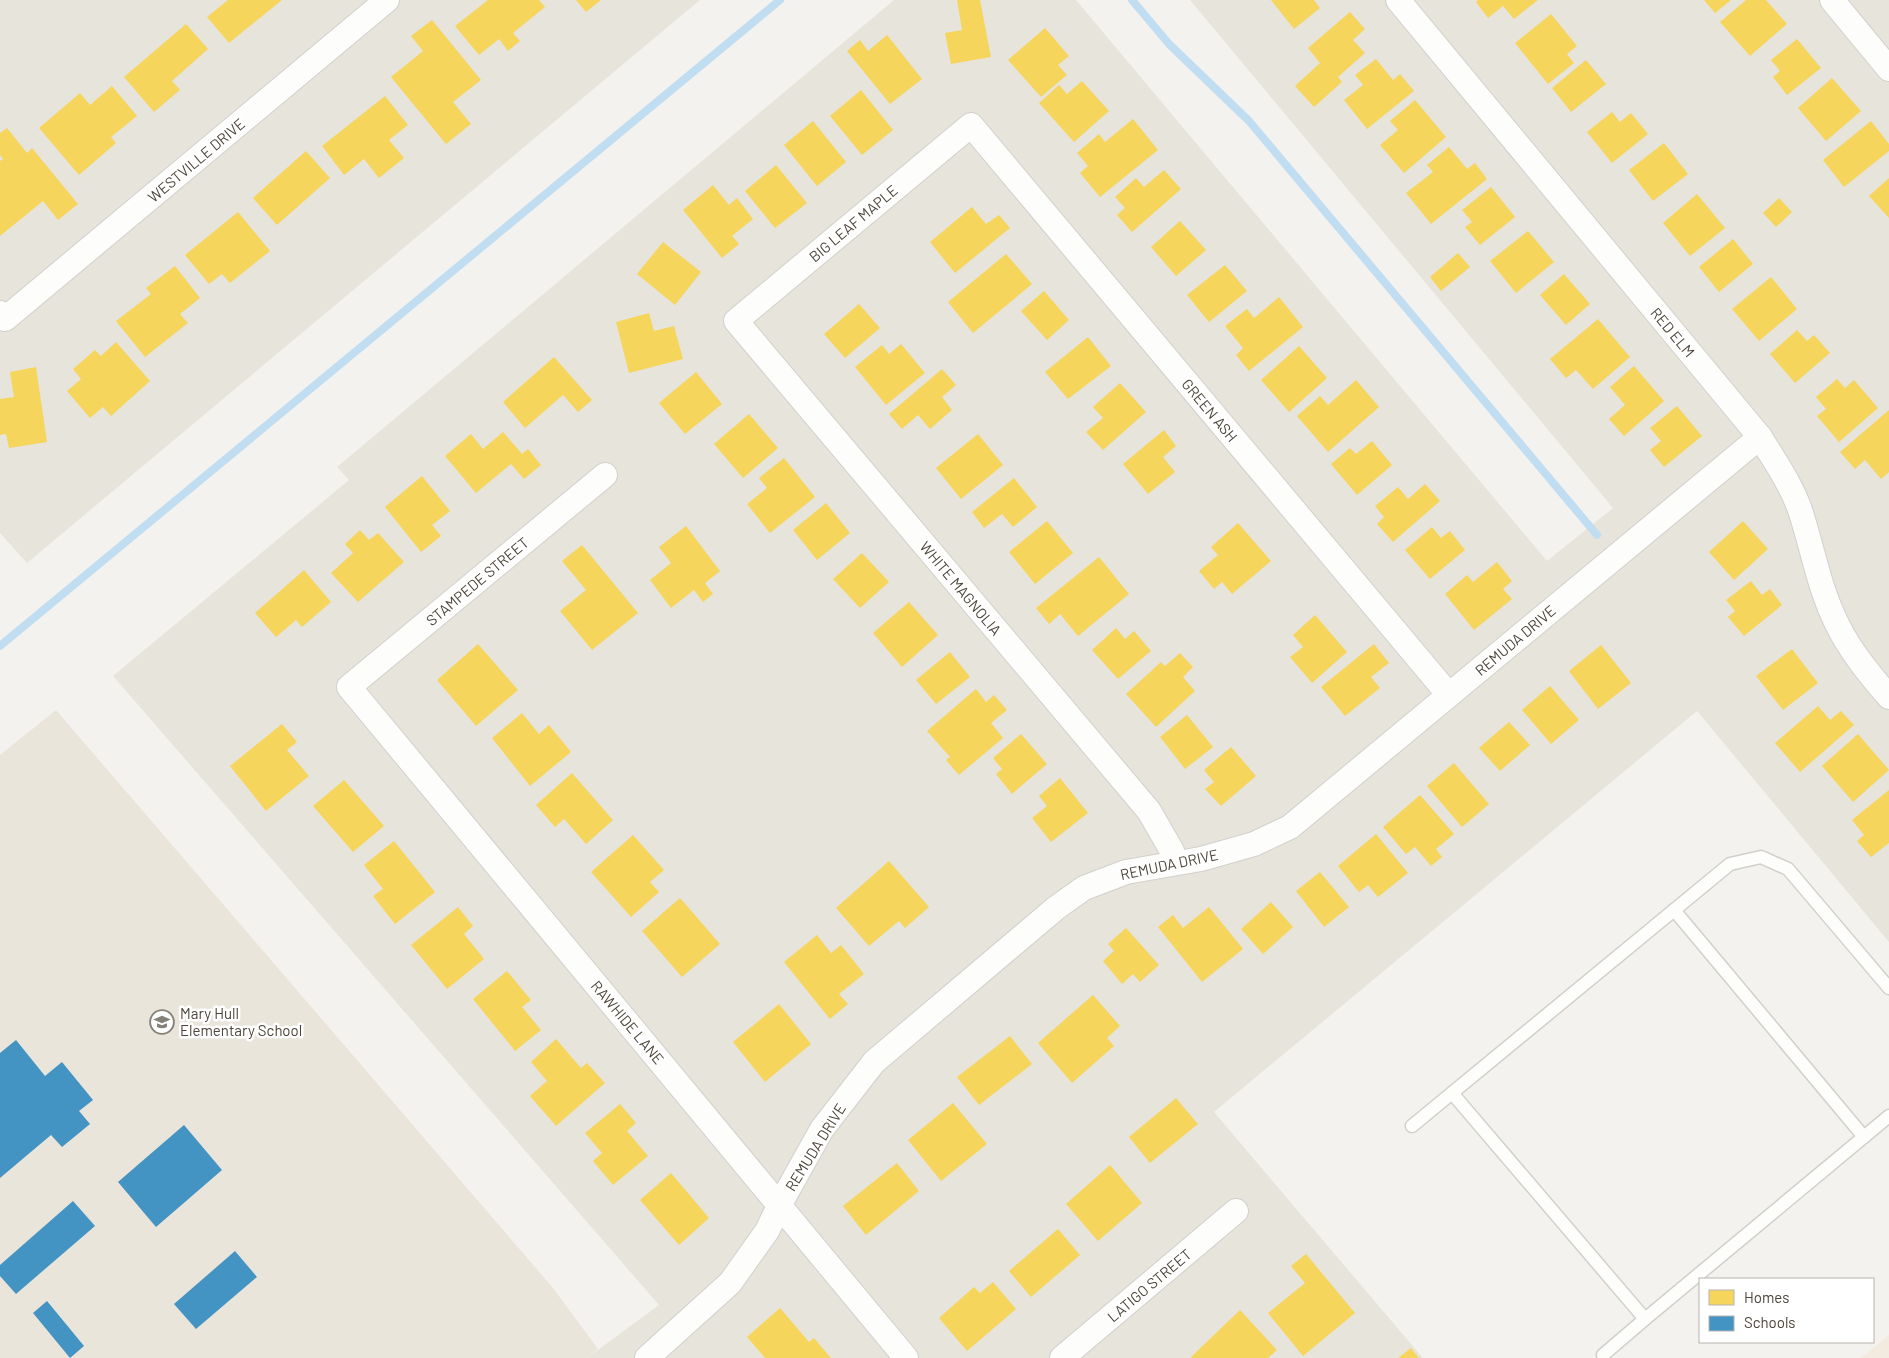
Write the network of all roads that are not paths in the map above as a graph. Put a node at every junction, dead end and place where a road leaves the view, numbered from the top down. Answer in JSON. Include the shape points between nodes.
{"nodes":[{"id":1,"x":387,"y":0,"type":"edge"},
{"id":2,"x":1398,"y":0,"type":"edge"},
{"id":3,"x":1832,"y":0,"type":"edge"},
{"id":4,"x":1889,"y":69,"type":"edge"},
{"id":5,"x":971,"y":125,"type":"joint"},
{"id":6,"x":2,"y":316,"type":"edge"},
{"id":7,"x":736,"y":321,"type":"joint"},
{"id":8,"x":1760,"y":437,"type":"junction"},
{"id":9,"x":605,"y":475,"type":"dead end"},
{"id":10,"x":1886,"y":687,"type":"edge"},
{"id":11,"x":349,"y":688,"type":"joint"},
{"id":12,"x":1449,"y":695,"type":"junction"},
{"id":13,"x":1174,"y":862,"type":"junction"},
{"id":14,"x":1674,"y":910,"type":"junction"},
{"id":15,"x":1889,"y":988,"type":"edge"},
{"id":16,"x":1452,"y":1093,"type":"junction"},
{"id":17,"x":1889,"y":1116,"type":"edge"},
{"id":18,"x":1412,"y":1126,"type":"dead end"},
{"id":19,"x":1864,"y":1137,"type":"junction"},
{"id":20,"x":780,"y":1204,"type":"junction"},
{"id":21,"x":1236,"y":1211,"type":"dead end"},
{"id":22,"x":1645,"y":1320,"type":"junction"},
{"id":23,"x":1603,"y":1355,"type":"dead end"},
{"id":24,"x":647,"y":1358,"type":"edge"},
{"id":25,"x":906,"y":1358,"type":"edge"},
{"id":26,"x":1062,"y":1358,"type":"edge"}],
"edges":[{"from":1,"to":6,"type":"street","name":"WESTVILLE DRIVE"},
{"from":2,"to":8,"type":"street","name":"RED ELM"},
{"from":3,"to":4,"type":"street"},
{"from":5,"to":7,"type":"street","name":"BIG LEAF MAPLE"},
{"from":5,"to":12,"type":"street","name":"GREEN ASH"},
{"from":7,"to":13,"type":"street","name":"WHITE MAGNOLIA","via":[[1149,811],[1172,851]]},
{"from":8,"to":10,"type":"street","name":"RED ELM","via":[[1800,509],[1822,591],[1838,628],[1862,665]]},
{"from":8,"to":12,"type":"street","name":"REMUDA DRIVE"},
{"from":9,"to":11,"type":"street","name":"STAMPEDE STREET"},
{"from":11,"to":20,"type":"street","name":"RAWHIDE LANE"},
{"from":12,"to":13,"type":"street","name":"REMUDA DRIVE","via":[[1290,827],[1254,844],[1201,859]]},
{"from":13,"to":20,"type":"street","name":"REMUDA DRIVE","via":[[1126,872],[1084,888],[874,1062],[822,1129]]},
{"from":14,"to":15,"type":"lane","via":[[1730,864],[1761,857],[1788,869]]},
{"from":14,"to":16,"type":"lane"},
{"from":14,"to":19,"type":"lane"},
{"from":16,"to":18,"type":"lane"},
{"from":16,"to":22,"type":"lane"},
{"from":17,"to":19,"type":"lane"},
{"from":19,"to":22,"type":"lane"},
{"from":20,"to":24,"type":"street","name":"REMUDA DRIVE","via":[[767,1231],[730,1283]]},
{"from":20,"to":25,"type":"street","name":"RAWHIDE LANE"},
{"from":21,"to":26,"type":"street","name":"LATIGO STREET"},
{"from":22,"to":23,"type":"lane"}]}
